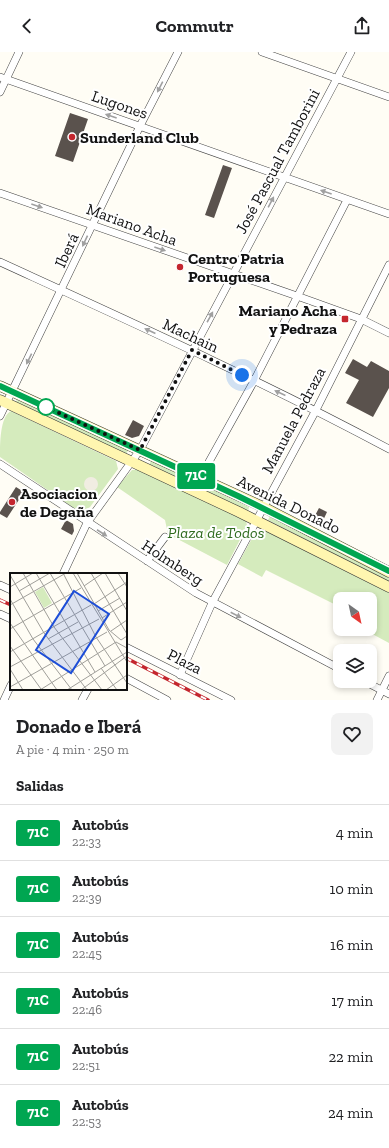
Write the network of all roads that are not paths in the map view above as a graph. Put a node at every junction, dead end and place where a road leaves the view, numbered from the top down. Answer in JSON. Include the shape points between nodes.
{"nodes":[{"id":1,"x":19,"y":52,"type":"edge"},
{"id":2,"x":178,"y":52,"type":"edge"},
{"id":3,"x":262,"y":52,"type":"edge"},
{"id":4,"x":351,"y":52,"type":"edge"},
{"id":5,"x":3,"y":78,"type":"edge"},
{"id":6,"x":337,"y":78,"type":"junction"},
{"id":7,"x":0,"y":92,"type":"edge"},
{"id":8,"x":389,"y":97,"type":"edge"},
{"id":9,"x":140,"y":126,"type":"junction"},
{"id":10,"x":284,"y":178,"type":"junction"},
{"id":11,"x":0,"y":193,"type":"edge"},
{"id":12,"x":347,"y":200,"type":"junction"},
{"id":13,"x":389,"y":214,"type":"edge"},
{"id":14,"x":93,"y":226,"type":"junction"},
{"id":15,"x":0,"y":262,"type":"edge"},
{"id":16,"x":389,"y":265,"type":"edge"},
{"id":17,"x":233,"y":274,"type":"junction"},
{"id":18,"x":62,"y":290,"type":"junction"},
{"id":19,"x":297,"y":296,"type":"junction"},
{"id":20,"x":361,"y":319,"type":"junction"},
{"id":21,"x":389,"y":333,"type":"edge"},
{"id":22,"x":192,"y":350,"type":"junction"},
{"id":23,"x":254,"y":381,"type":"junction"},
{"id":24,"x":0,"y":386,"type":"edge"},
{"id":25,"x":12,"y":392,"type":"junction"},
{"id":26,"x":3,"y":402,"type":"edge"},
{"id":27,"x":316,"y":410,"type":"junction"},
{"id":28,"x":0,"y":416,"type":"edge"},
{"id":29,"x":389,"y":449,"type":"edge"},
{"id":30,"x":140,"y":450,"type":"junction"},
{"id":31,"x":132,"y":462,"type":"junction"},
{"id":32,"x":0,"y":464,"type":"edge"},
{"id":33,"x":200,"y":478,"type":"junction"},
{"id":34,"x":263,"y":508,"type":"junction"},
{"id":35,"x":256,"y":520,"type":"junction"},
{"id":36,"x":88,"y":523,"type":"junction"},
{"id":37,"x":165,"y":537,"type":"dead end"},
{"id":38,"x":147,"y":562,"type":"junction"},
{"id":39,"x":389,"y":572,"type":"edge"},
{"id":40,"x":63,"y":573,"type":"edge"},
{"id":41,"x":0,"y":585,"type":"edge"},
{"id":42,"x":389,"y":587,"type":"edge"},
{"id":43,"x":10,"y":590,"type":"edge"},
{"id":44,"x":212,"y":603,"type":"junction"},
{"id":45,"x":0,"y":614,"type":"edge"},
{"id":46,"x":10,"y":619,"type":"edge"},
{"id":47,"x":127,"y":648,"type":"edge"},
{"id":48,"x":333,"y":665,"type":"edge"},
{"id":49,"x":180,"y":675,"type":"junction"},
{"id":50,"x":389,"y":676,"type":"edge"},
{"id":51,"x":127,"y":679,"type":"edge"},
{"id":52,"x":10,"y":687,"type":"edge"},
{"id":53,"x":377,"y":688,"type":"edge"},
{"id":54,"x":87,"y":690,"type":"edge"},
{"id":55,"x":382,"y":690,"type":"junction"},
{"id":56,"x":389,"y":694,"type":"edge"},
{"id":57,"x":4,"y":700,"type":"edge"},
{"id":58,"x":82,"y":700,"type":"edge"},
{"id":59,"x":166,"y":700,"type":"edge"},
{"id":60,"x":231,"y":700,"type":"edge"},
{"id":61,"x":377,"y":700,"type":"edge"}],
"edges":[{"from":1,"to":5,"type":"street"},
{"from":2,"to":9,"type":"street","name":"Iberá","one_way":true},
{"from":3,"to":6,"type":"street"},
{"from":4,"to":6,"type":"street","name":"José Pascual Tamborini"},
{"from":5,"to":7,"type":"street"},
{"from":9,"to":5,"type":"street","name":"Lugones","one_way":true},
{"from":6,"to":8,"type":"street"},
{"from":6,"to":10,"type":"street","name":"José Pascual Tamborini"},
{"from":9,"to":10,"type":"street","name":"Lugones"},
{"from":9,"to":14,"type":"street","name":"Iberá"},
{"from":12,"to":10,"type":"street","name":"Lugones","one_way":true},
{"from":17,"to":10,"type":"street","name":"José Pascual Tamborini","one_way":true},
{"from":11,"to":14,"type":"street","name":"Mariano Acha","one_way":true},
{"from":12,"to":13,"type":"street","name":"Lugones"},
{"from":12,"to":19,"type":"street"},
{"from":14,"to":17,"type":"street","name":"Mariano Acha","one_way":true},
{"from":14,"to":18,"type":"street","name":"Iberá","one_way":true},
{"from":15,"to":18,"type":"street","name":"Machain"},
{"from":16,"to":20,"type":"street","name":"Manuela Pedraza"},
{"from":17,"to":19,"type":"street","name":"Mariano Acha"},
{"from":22,"to":17,"type":"street","name":"José Pascual Tamborini","one_way":true},
{"from":22,"to":18,"type":"street","name":"Machain","one_way":true},
{"from":18,"to":25,"type":"street","name":"Iberá","one_way":true},
{"from":19,"to":20,"type":"street","name":"Mariano Acha"},
{"from":19,"to":23,"type":"street"},
{"from":20,"to":21,"type":"street","name":"Mariano Acha"},
{"from":20,"to":27,"type":"street","name":"Manuela Pedraza"},
{"from":22,"to":23,"type":"street","name":"Machain"},
{"from":22,"to":30,"type":"street","name":"José Pascual Tamborini"},
{"from":27,"to":23,"type":"street","name":"Machain","one_way":true},
{"from":23,"to":33,"type":"street"},
{"from":24,"to":25,"type":"main road","name":"Avenida Donado"},
{"from":25,"to":26,"type":"street","name":"Iberá"},
{"from":25,"to":30,"type":"main road","name":"Avenida Donado"},
{"from":26,"to":28,"type":"street","name":"Iberá"},
{"from":26,"to":31,"type":"main road"},
{"from":27,"to":29,"type":"street","name":"Machain"},
{"from":27,"to":34,"type":"street","name":"Manuela Pedraza"},
{"from":30,"to":31,"type":"street","name":"José Pascual Tamborini"},
{"from":30,"to":33,"type":"main road","name":"Avenida Donado"},
{"from":31,"to":35,"type":"main road"},
{"from":31,"to":36,"type":"street","name":"José Pascual Tamborini"},
{"from":32,"to":36,"type":"street","name":"Holmberg"},
{"from":33,"to":34,"type":"main road","name":"Avenida Donado"},
{"from":34,"to":35,"type":"street","name":"Manuela Pedraza"},
{"from":34,"to":39,"type":"main road","name":"Avenida Donado"},
{"from":35,"to":42,"type":"main road"},
{"from":35,"to":44,"type":"street","name":"Manuela Pedraza"},
{"from":36,"to":38,"type":"street","name":"Holmberg","one_way":true},
{"from":36,"to":40,"type":"street","name":"José Pascual Tamborini"},
{"from":37,"to":38,"type":"street"},
{"from":38,"to":44,"type":"street","name":"Holmberg"},
{"from":41,"to":43,"type":"street"},
{"from":44,"to":48,"type":"street","name":"Holmberg","one_way":true},
{"from":44,"to":49,"type":"street","name":"Manuela Pedraza"},
{"from":45,"to":46,"type":"street"},
{"from":47,"to":49,"type":"street","name":"Plaza"},
{"from":49,"to":60,"type":"street","name":"Plaza"},
{"from":50,"to":55,"type":"street"},
{"from":51,"to":59,"type":"street"},
{"from":52,"to":57,"type":"street"},
{"from":53,"to":55,"type":"street"},
{"from":54,"to":58,"type":"street"},
{"from":55,"to":56,"type":"street"},
{"from":55,"to":61,"type":"street"}]}
